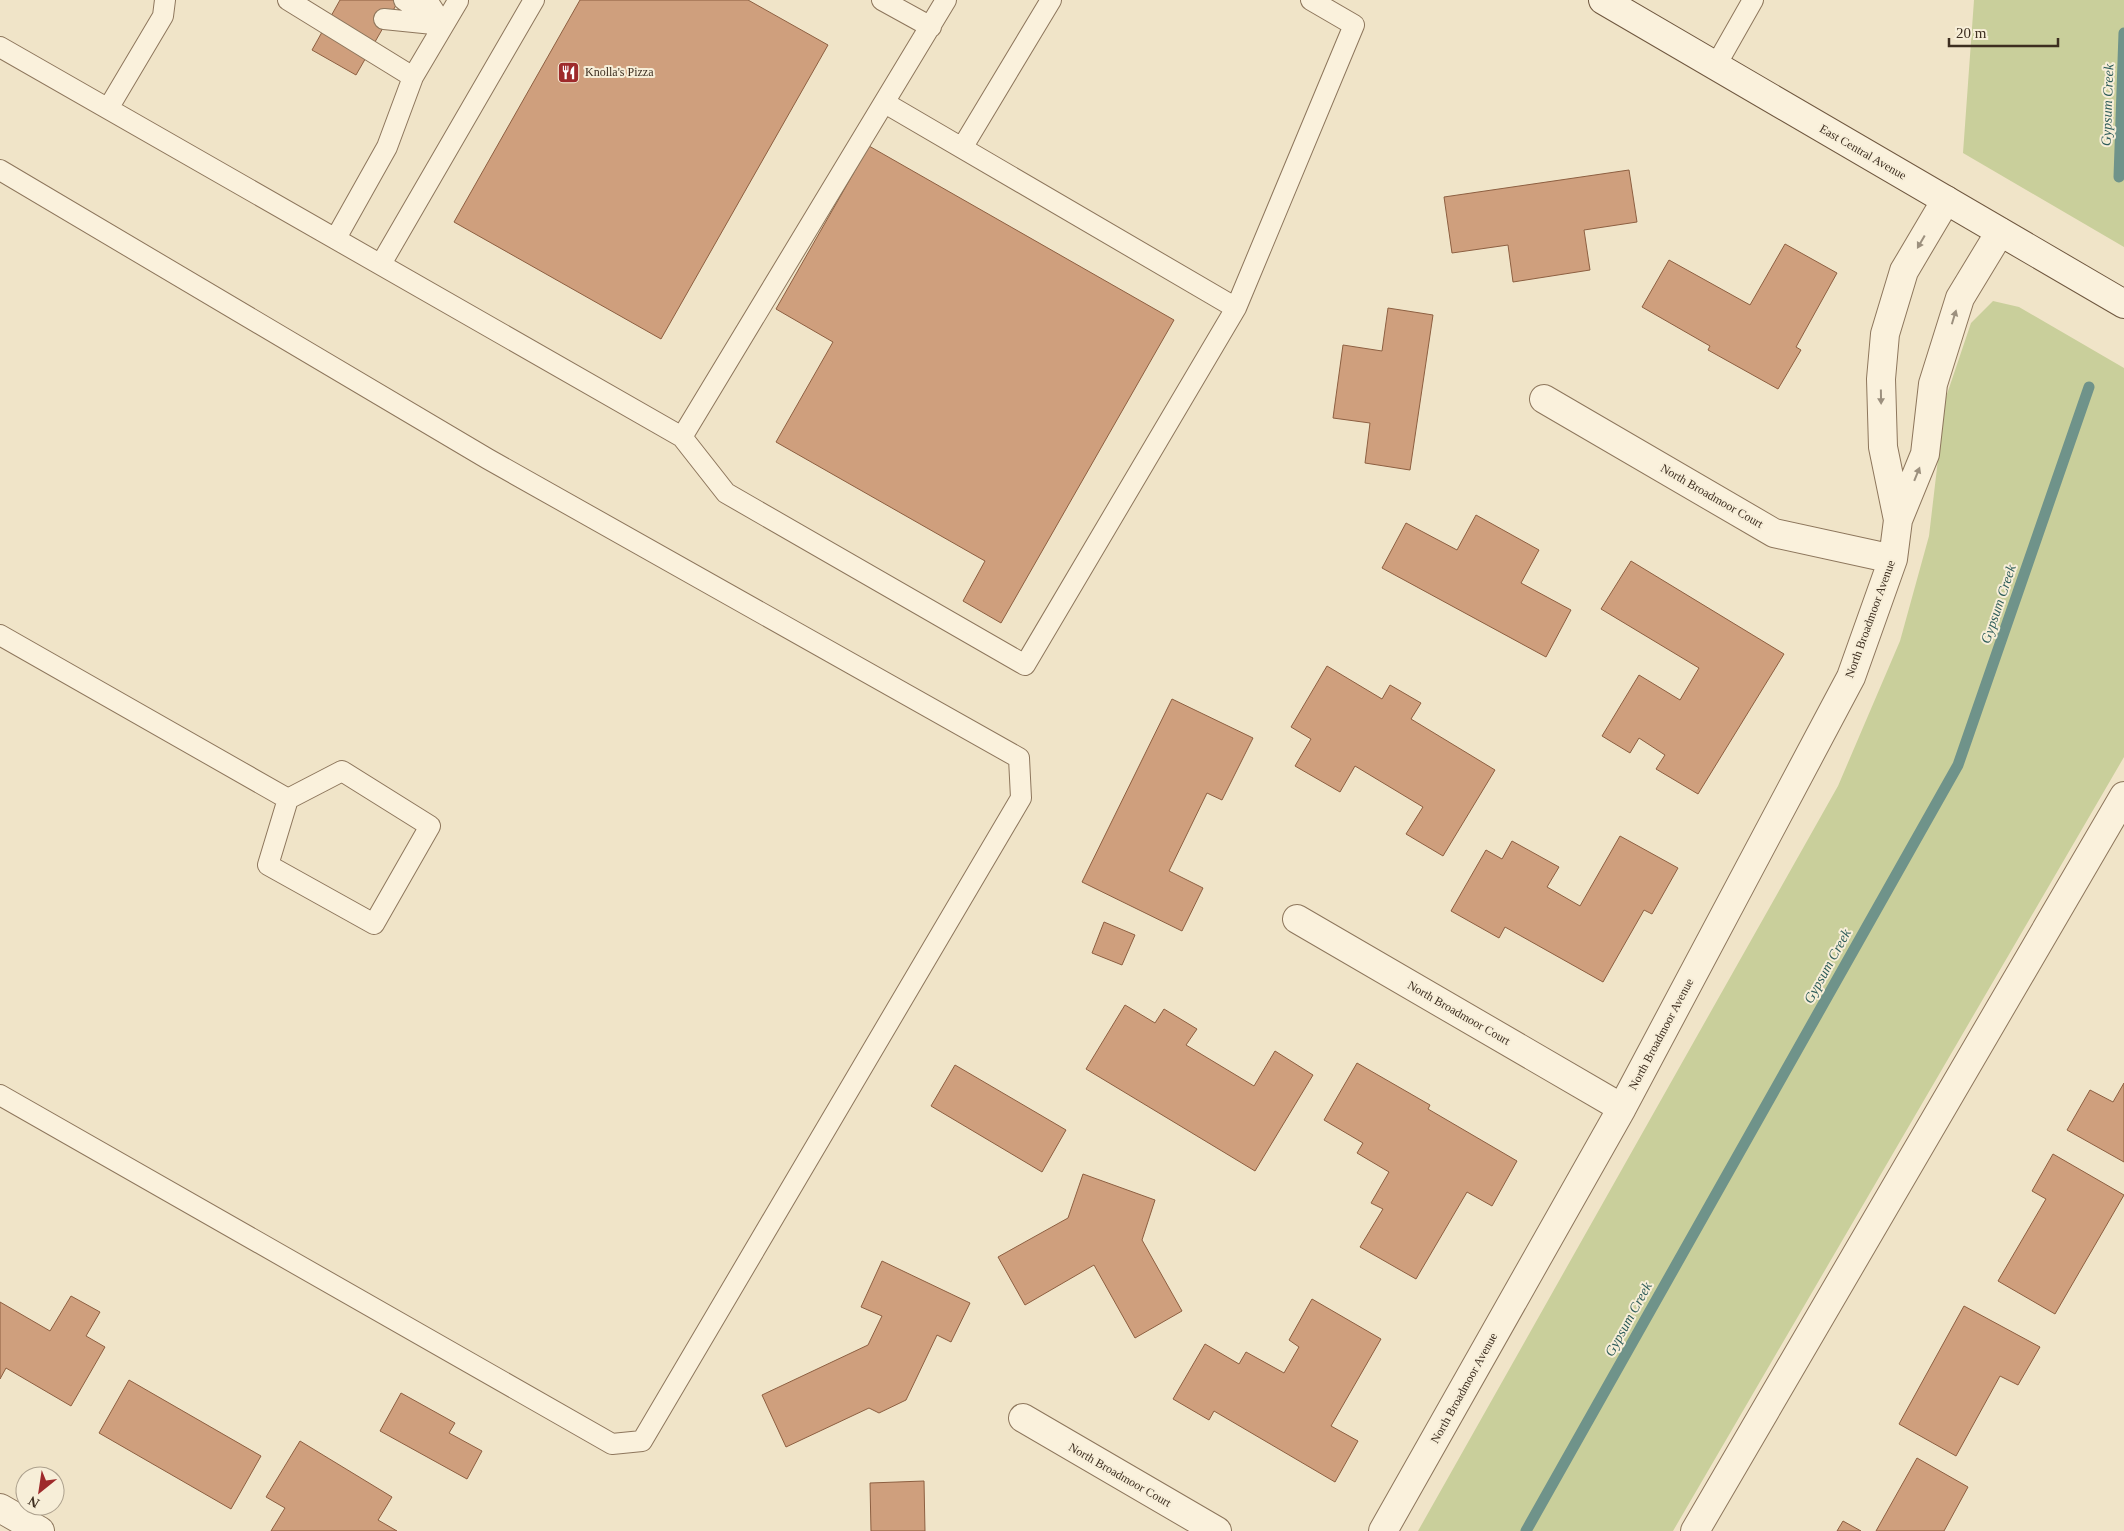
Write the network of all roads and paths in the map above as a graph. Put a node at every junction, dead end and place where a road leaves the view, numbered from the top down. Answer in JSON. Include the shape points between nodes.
{"nodes":[{"id":1,"x":165,"y":0,"type":"edge"},
{"id":2,"x":288,"y":0,"type":"edge"},
{"id":3,"x":404,"y":0,"type":"edge"},
{"id":4,"x":427,"y":0,"type":"edge"},
{"id":5,"x":534,"y":0,"type":"edge"},
{"id":6,"x":882,"y":0,"type":"edge"},
{"id":7,"x":946,"y":0,"type":"edge"},
{"id":8,"x":1050,"y":0,"type":"edge"},
{"id":9,"x":1311,"y":0,"type":"edge"},
{"id":10,"x":1603,"y":0,"type":"edge"},
{"id":11,"x":1753,"y":0,"type":"edge"},
{"id":12,"x":458,"y":1,"type":"edge"},
{"id":13,"x":384,"y":19,"type":"dead end"},
{"id":14,"x":443,"y":25,"type":"junction"},
{"id":15,"x":931,"y":28,"type":"junction"},
{"id":16,"x":0,"y":47,"type":"edge"},
{"id":17,"x":1715,"y":67,"type":"junction"},
{"id":18,"x":413,"y":77,"type":"junction"},
{"id":19,"x":885,"y":103,"type":"junction"},
{"id":20,"x":109,"y":107,"type":"junction"},
{"id":21,"x":962,"y":148,"type":"junction"},
{"id":22,"x":0,"y":170,"type":"edge"},
{"id":23,"x":1946,"y":200,"type":"junction"},
{"id":24,"x":2000,"y":232,"type":"junction"},
{"id":25,"x":336,"y":238,"type":"junction"},
{"id":26,"x":381,"y":264,"type":"junction"},
{"id":27,"x":2124,"y":304,"type":"edge"},
{"id":28,"x":1236,"y":308,"type":"junction"},
{"id":29,"x":1544,"y":399,"type":"dead end"},
{"id":30,"x":682,"y":437,"type":"junction"},
{"id":31,"x":1898,"y":520,"type":"junction"},
{"id":32,"x":1892,"y":559,"type":"junction"},
{"id":33,"x":0,"y":635,"type":"edge"},
{"id":34,"x":2124,"y":796,"type":"edge"},
{"id":35,"x":288,"y":799,"type":"junction"},
{"id":36,"x":1296,"y":919,"type":"dead end"},
{"id":37,"x":0,"y":1095,"type":"edge"},
{"id":38,"x":1622,"y":1108,"type":"junction"},
{"id":39,"x":1023,"y":1418,"type":"dead end"},
{"id":40,"x":0,"y":1508,"type":"edge"},
{"id":41,"x":40,"y":1531,"type":"edge"},
{"id":42,"x":1217,"y":1531,"type":"edge"},
{"id":43,"x":1383,"y":1531,"type":"edge"},
{"id":44,"x":1695,"y":1531,"type":"edge"}],
"edges":[{"from":1,"to":20,"type":"lane","via":[[163,16]]},
{"from":2,"to":18,"type":"lane"},
{"from":3,"to":14,"type":"lane"},
{"from":4,"to":14,"type":"lane"},
{"from":5,"to":26,"type":"lane"},
{"from":6,"to":15,"type":"lane"},
{"from":7,"to":15,"type":"lane"},
{"from":8,"to":21,"type":"lane"},
{"from":9,"to":28,"type":"lane","via":[[1354,25]]},
{"from":10,"to":17,"type":"street","name":"East Central Avenue"},
{"from":11,"to":17,"type":"lane"},
{"from":12,"to":14,"type":"lane"},
{"from":13,"to":14,"type":"lane"},
{"from":14,"to":18,"type":"lane"},
{"from":15,"to":19,"type":"lane"},
{"from":16,"to":20,"type":"lane"},
{"from":17,"to":23,"type":"street","name":"East Central Avenue"},
{"from":18,"to":25,"type":"lane","via":[[386,146]]},
{"from":19,"to":21,"type":"lane"},
{"from":19,"to":30,"type":"lane"},
{"from":20,"to":25,"type":"lane"},
{"from":21,"to":28,"type":"lane"},
{"from":22,"to":37,"type":"lane","via":[[488,459],[1019,758],[1021,798],[642,1441],[612,1444]]},
{"from":23,"to":24,"type":"street","name":"East Central Avenue"},
{"from":23,"to":31,"type":"street","name":"North Broadmoor Avenue","one_way":true,"via":[[1904,271],[1885,334],[1881,379],[1883,447]]},
{"from":24,"to":27,"type":"street","name":"East Central Avenue"},
{"from":31,"to":24,"type":"street","name":"North Broadmoor Avenue","one_way":true,"via":[[1925,454],[1934,384],[1960,298]]},
{"from":25,"to":26,"type":"lane"},
{"from":26,"to":30,"type":"lane"},
{"from":28,"to":30,"type":"lane","via":[[1025,665],[726,494]]},
{"from":29,"to":32,"type":"street","name":"North Broadmoor Court","via":[[1774,533]]},
{"from":31,"to":32,"type":"street","name":"North Broadmoor Avenue"},
{"from":32,"to":38,"type":"street","name":"North Broadmoor Avenue","via":[[1851,676]]},
{"from":33,"to":35,"type":"lane"},
{"from":34,"to":44,"type":"street"},
{"from":35,"to":35,"type":"lane","via":[[268,865],[374,924],[430,826],[342,771]]},
{"from":36,"to":38,"type":"street","name":"North Broadmoor Court"},
{"from":38,"to":43,"type":"street","name":"North Broadmoor Avenue"},
{"from":39,"to":42,"type":"street","name":"North Broadmoor Court"},
{"from":40,"to":41,"type":"street"}]}
